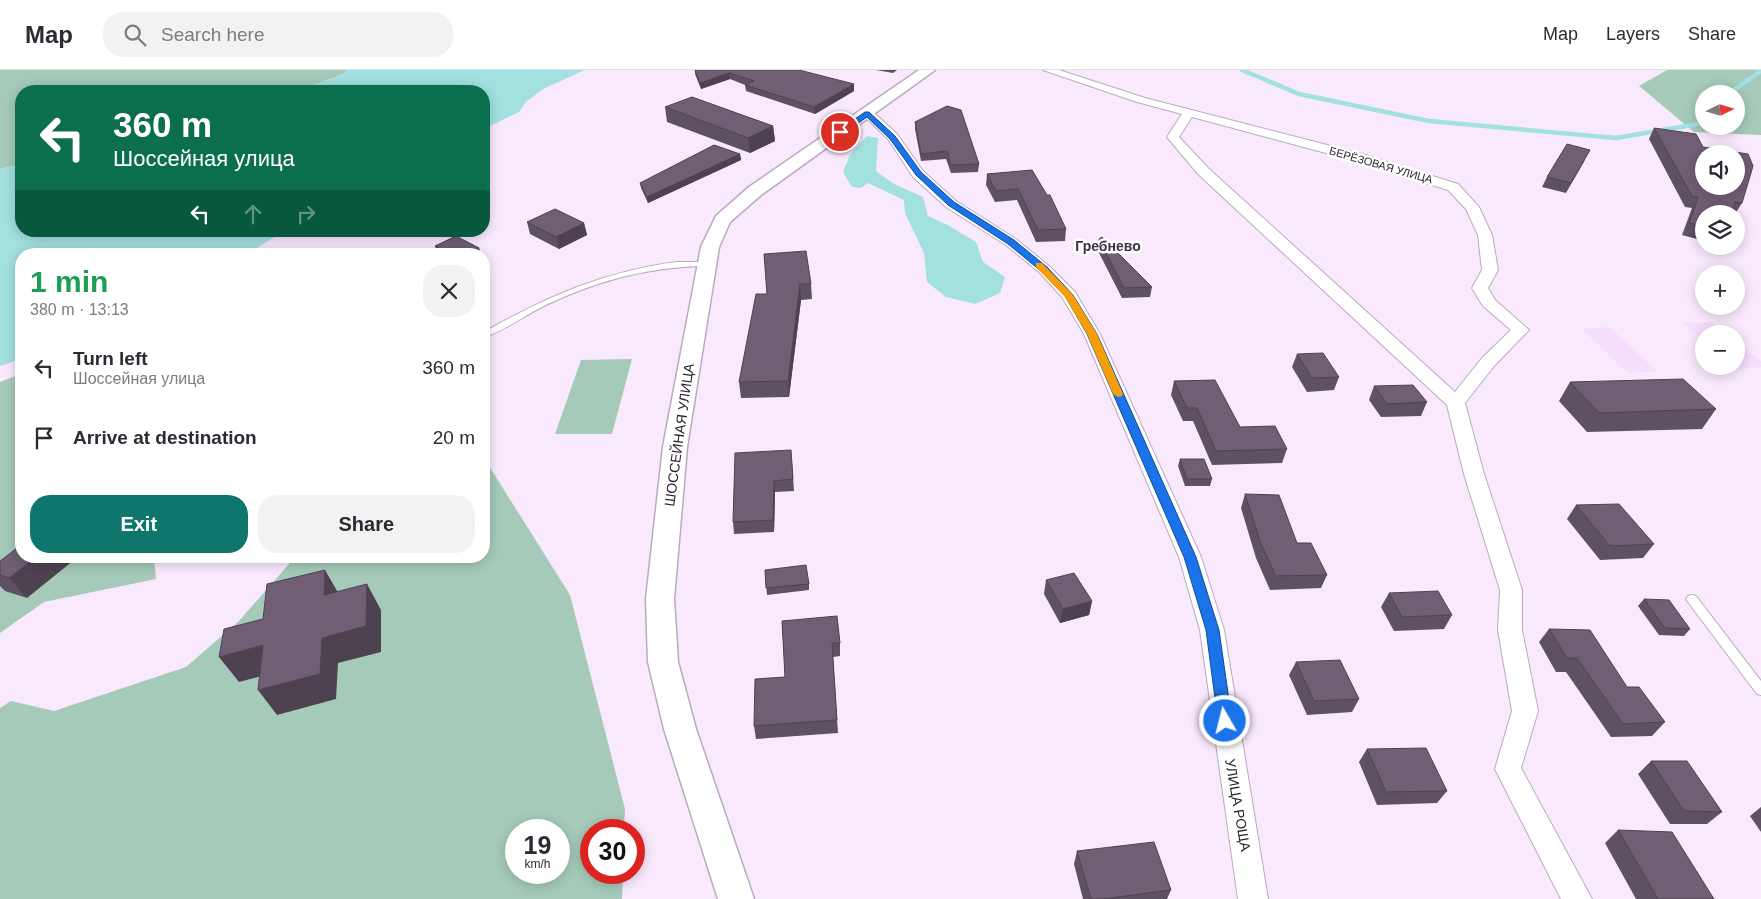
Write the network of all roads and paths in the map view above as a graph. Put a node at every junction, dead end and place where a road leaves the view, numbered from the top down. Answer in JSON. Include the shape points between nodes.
{"nodes":[{"id":1,"x":928,"y":70,"type":"edge"},
{"id":2,"x":1048,"y":70,"type":"edge"},
{"id":3,"x":867,"y":113,"type":"junction"},
{"id":4,"x":1189,"y":113,"type":"junction"},
{"id":5,"x":706,"y":264,"type":"junction"},
{"id":6,"x":490,"y":331,"type":"edge"},
{"id":7,"x":1456,"y":403,"type":"junction"},
{"id":8,"x":1692,"y":599,"type":"dead end"},
{"id":9,"x":1761,"y":690,"type":"edge"},
{"id":10,"x":736,"y":899,"type":"edge"},
{"id":11,"x":1253,"y":899,"type":"edge"},
{"id":12,"x":1577,"y":899,"type":"edge"}],
"edges":[{"from":1,"to":3,"type":"street","name":"ШОССЕЙНАЯ УЛИЦА"},
{"from":2,"to":4,"type":"street","name":"БЕРЁЗОВАЯ УЛИЦА"},
{"from":3,"to":5,"type":"street","name":"ШОССЕЙНАЯ УЛИЦА","via":[[755,191],[722,220]]},
{"from":3,"to":11,"type":"street","name":"УЛИЦА РОЩА","via":[[893,137],[918,174],[951,204],[1011,242],[1044,269],[1069,295],[1092,334],[1190,557],[1212,630]]},
{"from":4,"to":7,"type":"street","via":[[1173,137],[1203,171]]},
{"from":4,"to":7,"type":"street","name":"БЕРЁЗОВАЯ УЛИЦА","via":[[1431,179],[1453,187],[1472,207],[1485,235],[1490,270],[1480,288],[1490,303],[1521,330],[1488,362]]},
{"from":5,"to":6,"type":"lane","via":[[679,263],[626,271],[515,316]]},
{"from":5,"to":10,"type":"street","name":"ШОССЕЙНАЯ УЛИЦА","via":[[675,448],[660,599],[663,662],[680,729]]},
{"from":7,"to":12,"type":"street","via":[[1474,474],[1511,590],[1510,630],[1525,711],[1508,769]]},
{"from":8,"to":9,"type":"lane"}]}
